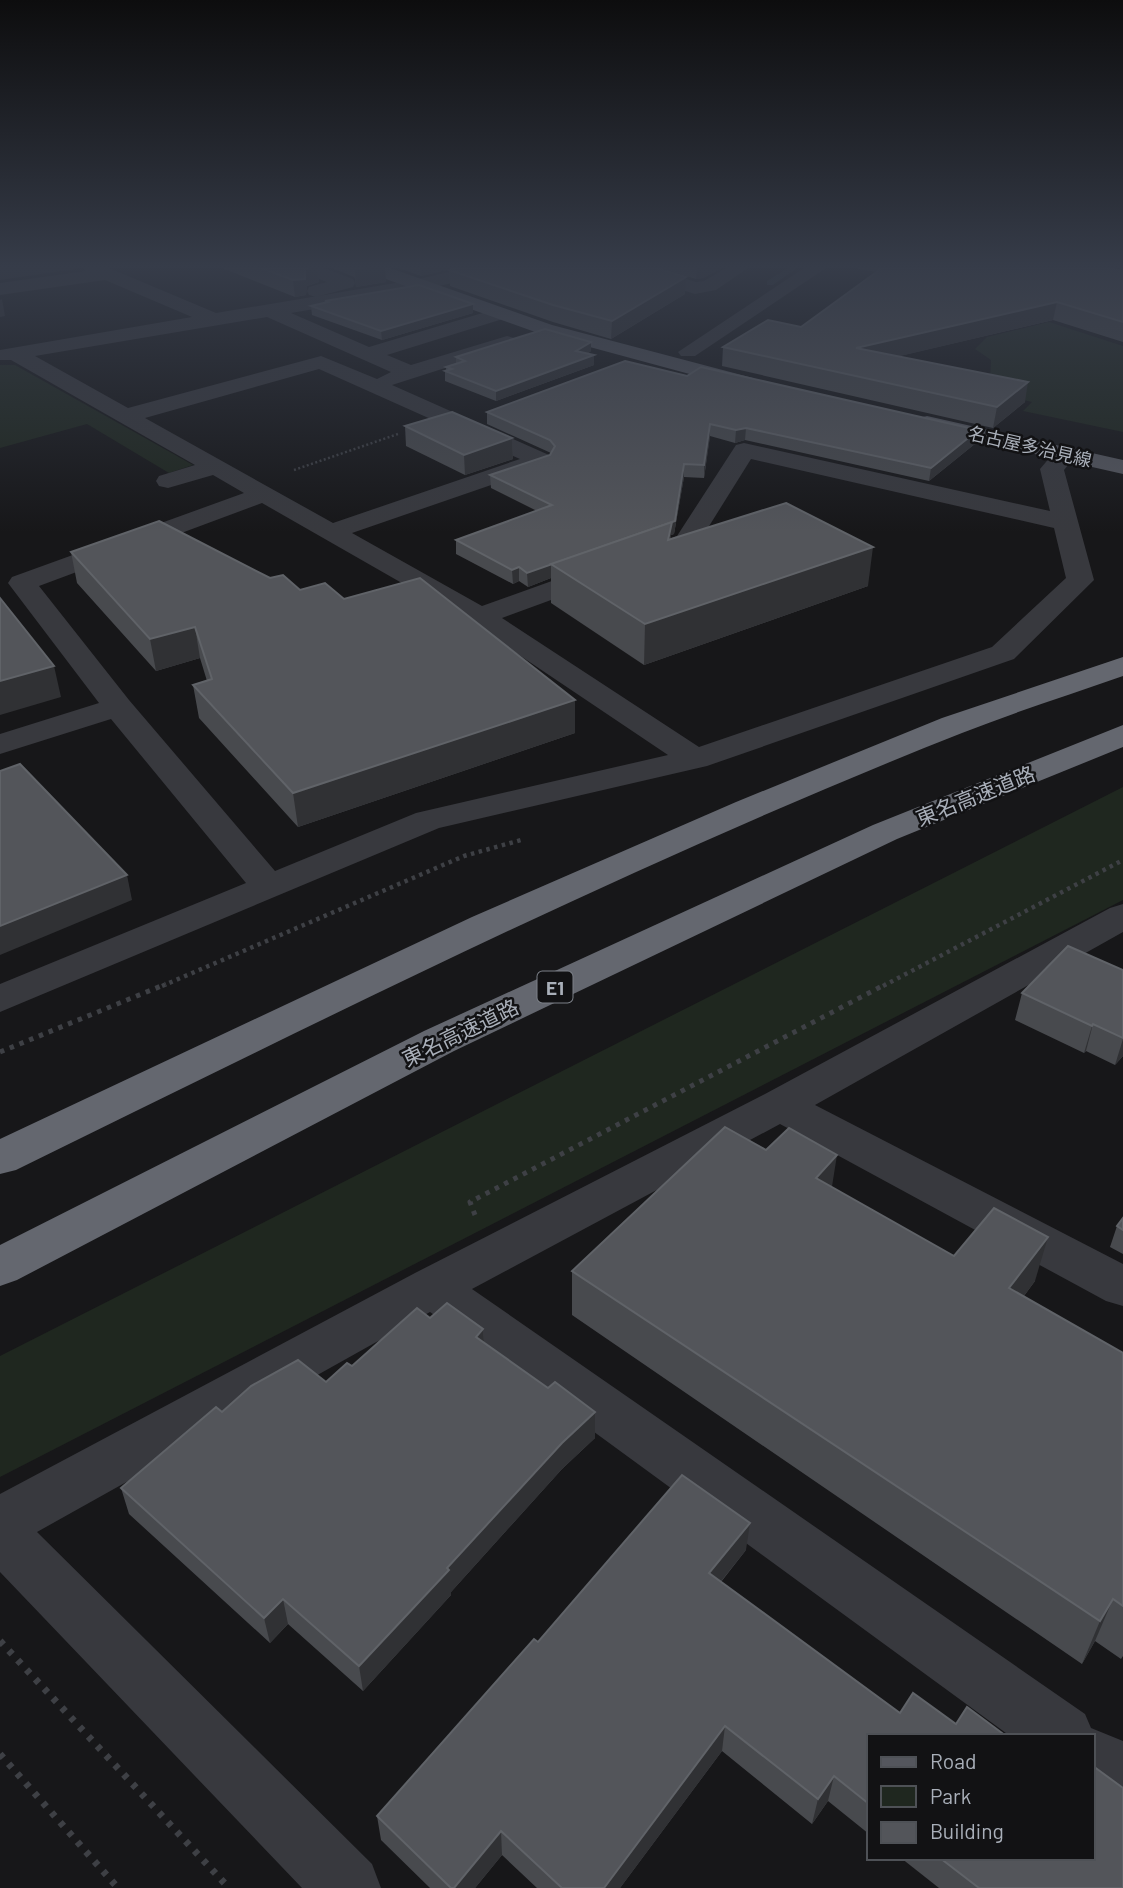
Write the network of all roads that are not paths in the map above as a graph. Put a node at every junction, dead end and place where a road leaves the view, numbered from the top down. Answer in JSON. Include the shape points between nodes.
{"nodes":[{"id":1,"x":10,"y":356,"type":"edge"},
{"id":2,"x":373,"y":356,"type":"edge"},
{"id":3,"x":462,"y":356,"type":"edge"},
{"id":4,"x":642,"y":356,"type":"joint"},
{"id":5,"x":700,"y":356,"type":"edge"},
{"id":6,"x":604,"y":371,"type":"edge"},
{"id":7,"x":411,"y":373,"type":"junction"},
{"id":8,"x":373,"y":385,"type":"junction"},
{"id":9,"x":488,"y":414,"type":"edge"},
{"id":10,"x":126,"y":416,"type":"junction"},
{"id":11,"x":452,"y":419,"type":"junction"},
{"id":12,"x":1123,"y":450,"type":"edge"},
{"id":13,"x":1065,"y":454,"type":"junction"},
{"id":14,"x":218,"y":466,"type":"junction"},
{"id":15,"x":1123,"y":467,"type":"edge"},
{"id":16,"x":168,"y":481,"type":"dead end"},
{"id":17,"x":257,"y":489,"type":"junction"},
{"id":18,"x":1066,"y":523,"type":"junction"},
{"id":19,"x":331,"y":532,"type":"junction"},
{"id":20,"x":480,"y":616,"type":"junction"},
{"id":21,"x":1123,"y":666,"type":"edge"},
{"id":22,"x":118,"y":707,"type":"junction"},
{"id":23,"x":1123,"y":735,"type":"edge"},
{"id":24,"x":0,"y":744,"type":"edge"},
{"id":25,"x":695,"y":759,"type":"junction"},
{"id":26,"x":268,"y":885,"type":"junction"},
{"id":27,"x":1116,"y":926,"type":"edge"},
{"id":28,"x":0,"y":999,"type":"edge"},
{"id":29,"x":780,"y":1105,"type":"junction"},
{"id":30,"x":0,"y":1158,"type":"edge"},
{"id":31,"x":0,"y":1267,"type":"edge"},
{"id":32,"x":432,"y":1287,"type":"junction"},
{"id":33,"x":1123,"y":1287,"type":"edge"},
{"id":34,"x":0,"y":1533,"type":"edge"},
{"id":35,"x":1060,"y":1734,"type":"edge"},
{"id":36,"x":1095,"y":1759,"type":"edge"},
{"id":37,"x":1123,"y":1779,"type":"edge"},
{"id":38,"x":348,"y":1888,"type":"edge"}],
"edges":[{"from":1,"to":10,"type":"street"},
{"from":2,"to":7,"type":"street"},
{"from":3,"to":7,"type":"street"},
{"from":4,"to":5,"type":"main road","via":[[764,379]]},
{"from":4,"to":6,"type":"street"},
{"from":7,"to":8,"type":"street"},
{"from":8,"to":10,"type":"street","via":[[321,362]]},
{"from":8,"to":11,"type":"street"},
{"from":9,"to":11,"type":"street"},
{"from":10,"to":14,"type":"street"},
{"from":11,"to":19,"type":"street","via":[[541,460]]},
{"from":12,"to":13,"type":"main road","name":"名古屋多治見線","via":[[907,411]]},
{"from":13,"to":15,"type":"main road","name":"名古屋多治見線"},
{"from":13,"to":18,"type":"street","via":[[1052,469]]},
{"from":14,"to":16,"type":"street"},
{"from":14,"to":17,"type":"street"},
{"from":17,"to":19,"type":"street"},
{"from":17,"to":22,"type":"street","via":[[22,583]]},
{"from":18,"to":20,"type":"street","via":[[744,450],[687,541]]},
{"from":18,"to":25,"type":"street","via":[[1080,580],[1003,653]]},
{"from":19,"to":20,"type":"street"},
{"from":20,"to":25,"type":"street"},
{"from":21,"to":30,"type":"highway","via":[[953,725],[710,825],[485,925]]},
{"from":22,"to":24,"type":"street"},
{"from":22,"to":26,"type":"street"},
{"from":23,"to":31,"type":"highway","name":"東名高速道路","number":"E1","via":[[885,832],[439,1041]]},
{"from":25,"to":26,"type":"street","via":[[428,820]]},
{"from":26,"to":28,"type":"street"},
{"from":27,"to":29,"type":"street"},
{"from":29,"to":32,"type":"street"},
{"from":29,"to":33,"type":"street"},
{"from":32,"to":34,"type":"street","via":[[19,1512]]},
{"from":32,"to":35,"type":"street"},
{"from":34,"to":38,"type":"street"},
{"from":36,"to":37,"type":"street"}]}
